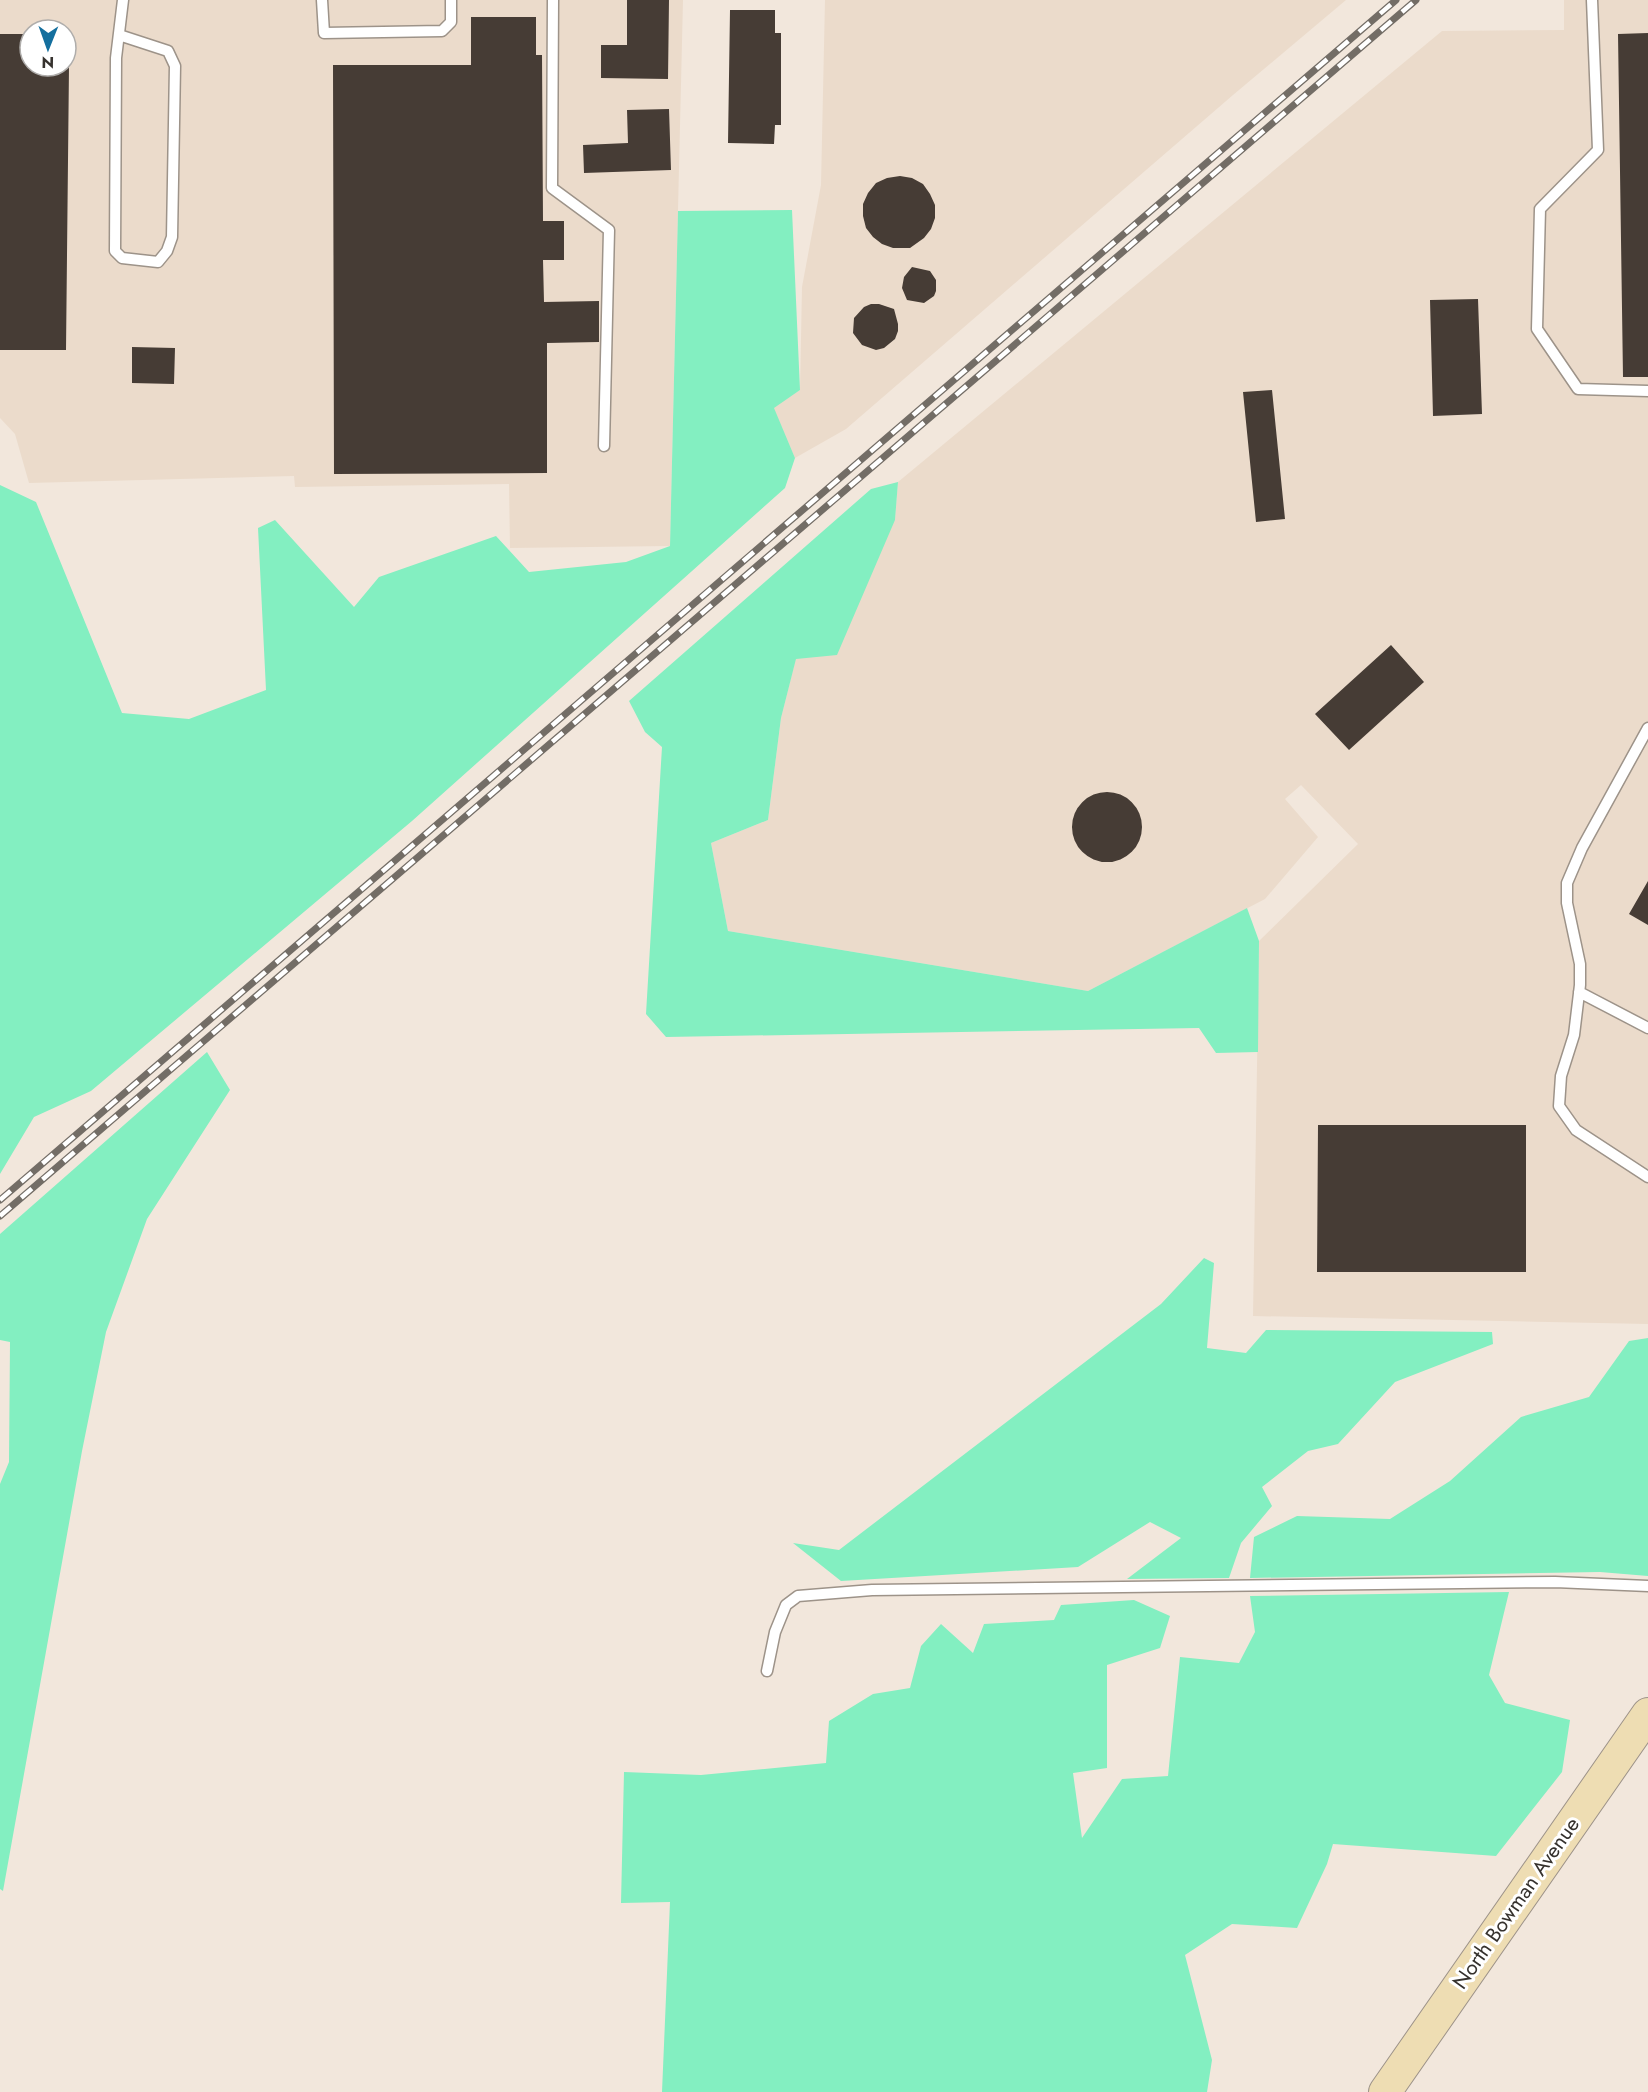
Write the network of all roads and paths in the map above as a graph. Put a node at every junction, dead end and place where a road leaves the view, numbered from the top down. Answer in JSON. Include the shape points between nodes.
{"nodes":[{"id":1,"x":123,"y":0,"type":"edge"},
{"id":2,"x":322,"y":0,"type":"edge"},
{"id":3,"x":451,"y":0,"type":"edge"},
{"id":4,"x":554,"y":0,"type":"edge"},
{"id":5,"x":1592,"y":0,"type":"edge"},
{"id":6,"x":120,"y":35,"type":"junction"},
{"id":7,"x":1648,"y":391,"type":"edge"},
{"id":8,"x":604,"y":446,"type":"dead end"},
{"id":9,"x":1648,"y":728,"type":"edge"},
{"id":10,"x":1579,"y":992,"type":"junction"},
{"id":11,"x":1648,"y":1028,"type":"edge"},
{"id":12,"x":1648,"y":1177,"type":"edge"},
{"id":13,"x":1648,"y":1586,"type":"edge"},
{"id":14,"x":767,"y":1671,"type":"dead end"},
{"id":15,"x":1648,"y":1714,"type":"edge"},
{"id":16,"x":1385,"y":2092,"type":"edge"}],
"edges":[{"from":1,"to":6,"type":"lane"},
{"from":2,"to":3,"type":"lane","via":[[324,33],[442,31],[451,22]]},
{"from":4,"to":8,"type":"lane","via":[[552,188],[609,230]]},
{"from":5,"to":7,"type":"lane","via":[[1598,150],[1540,209],[1537,329],[1578,389]]},
{"from":6,"to":6,"type":"lane","via":[[116,58],[115,251],[122,258],[158,262],[172,237],[175,66],[168,51]]},
{"from":9,"to":10,"type":"lane","via":[[1582,848],[1568,883],[1567,903],[1580,964]]},
{"from":10,"to":11,"type":"lane"},
{"from":10,"to":12,"type":"lane","via":[[1574,1035],[1561,1076],[1559,1106],[1576,1130]]},
{"from":13,"to":14,"type":"lane","via":[[1543,1582],[908,1589],[798,1596],[786,1605]]},
{"from":15,"to":16,"type":"street","name":"North Bowman Avenue"}]}
